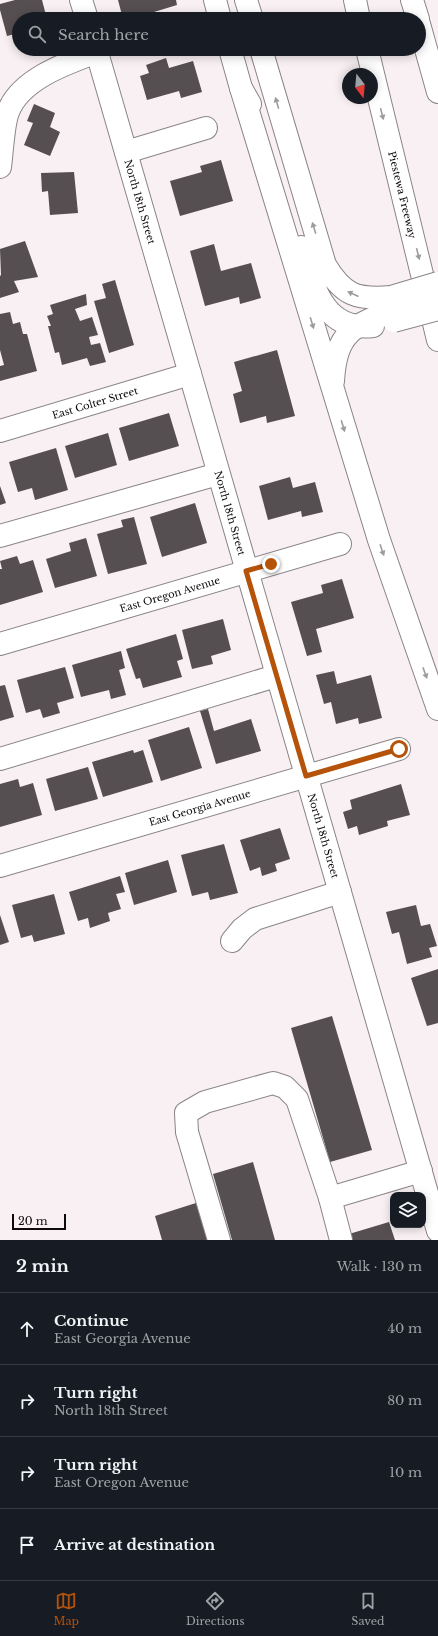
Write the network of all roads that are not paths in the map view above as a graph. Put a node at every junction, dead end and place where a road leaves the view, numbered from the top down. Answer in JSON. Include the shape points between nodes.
{"nodes":[{"id":1,"x":81,"y":0,"type":"edge"},
{"id":2,"x":215,"y":0,"type":"edge"},
{"id":3,"x":246,"y":0,"type":"edge"},
{"id":4,"x":355,"y":0,"type":"edge"},
{"id":5,"x":412,"y":0,"type":"edge"},
{"id":6,"x":85,"y":12,"type":"edge"},
{"id":7,"x":218,"y":12,"type":"edge"},
{"id":8,"x":250,"y":12,"type":"edge"},
{"id":9,"x":358,"y":12,"type":"edge"},
{"id":10,"x":416,"y":12,"type":"edge"},
{"id":11,"x":426,"y":49,"type":"edge"},
{"id":12,"x":82,"y":56,"type":"edge"},
{"id":13,"x":98,"y":56,"type":"edge"},
{"id":14,"x":232,"y":56,"type":"edge"},
{"id":15,"x":263,"y":56,"type":"edge"},
{"id":16,"x":369,"y":56,"type":"edge"},
{"id":17,"x":242,"y":88,"type":"junction"},
{"id":18,"x":438,"y":92,"type":"edge"},
{"id":19,"x":206,"y":128,"type":"dead end"},
{"id":20,"x":126,"y":152,"type":"junction"},
{"id":21,"x":0,"y":167,"type":"edge"},
{"id":22,"x":438,"y":283,"type":"edge"},
{"id":23,"x":438,"y":296,"type":"edge"},
{"id":24,"x":394,"y":309,"type":"junction"},
{"id":25,"x":438,"y":309,"type":"edge"},
{"id":26,"x":356,"y":327,"type":"junction"},
{"id":27,"x":438,"y":340,"type":"edge"},
{"id":28,"x":190,"y":374,"type":"junction"},
{"id":29,"x":333,"y":388,"type":"junction"},
{"id":30,"x":0,"y":431,"type":"edge"},
{"id":31,"x":218,"y":474,"type":"junction"},
{"id":32,"x":0,"y":536,"type":"edge"},
{"id":33,"x":340,"y":544,"type":"dead end"},
{"id":34,"x":246,"y":571,"type":"junction"},
{"id":35,"x":0,"y":644,"type":"edge"},
{"id":36,"x":276,"y":676,"type":"junction"},
{"id":37,"x":438,"y":709,"type":"edge"},
{"id":38,"x":399,"y":749,"type":"dead end"},
{"id":39,"x":0,"y":759,"type":"edge"},
{"id":40,"x":306,"y":776,"type":"junction"},
{"id":41,"x":0,"y":866,"type":"edge"},
{"id":42,"x":340,"y":892,"type":"junction"},
{"id":43,"x":232,"y":941,"type":"dead end"},
{"id":44,"x":421,"y":1171,"type":"junction"},
{"id":45,"x":330,"y":1198,"type":"junction"},
{"id":46,"x":438,"y":1231,"type":"edge"},
{"id":47,"x":219,"y":1240,"type":"edge"},
{"id":48,"x":341,"y":1240,"type":"edge"}],
"edges":[{"from":1,"to":6,"type":"main road"},
{"from":2,"to":7,"type":"main road"},
{"from":3,"to":8,"type":"main road"},
{"from":4,"to":9,"type":"main road"},
{"from":5,"to":10,"type":"main road"},
{"from":11,"to":18,"type":"main road"},
{"from":12,"to":21,"type":"main road","via":[[52,69],[18,94],[8,113]]},
{"from":13,"to":20,"type":"main road","name":"North 18th Street"},
{"from":14,"to":17,"type":"main road"},
{"from":24,"to":15,"type":"main road","one_way":true,"via":[[370,299],[353,296],[340,287],[325,265]]},
{"from":16,"to":27,"type":"main road","name":"Piestewa Freeway","one_way":true},
{"from":17,"to":26,"type":"main road","via":[[265,134],[314,289],[330,313],[341,322]]},
{"from":17,"to":29,"type":"main road","one_way":true},
{"from":19,"to":20,"type":"main road"},
{"from":20,"to":28,"type":"main road","name":"North 18th Street"},
{"from":22,"to":24,"type":"main road","bridge":true},
{"from":23,"to":24,"type":"main road","bridge":true},
{"from":24,"to":25,"type":"main road","bridge":true},
{"from":24,"to":26,"type":"main road"},
{"from":26,"to":29,"type":"main road","via":[[343,339],[336,353]]},
{"from":28,"to":30,"type":"main road","name":"East Colter Street"},
{"from":28,"to":31,"type":"main road","name":"North 18th Street"},
{"from":29,"to":37,"type":"main road","one_way":true,"via":[[379,540]]},
{"from":31,"to":32,"type":"main road"},
{"from":31,"to":34,"type":"main road","name":"North 18th Street"},
{"from":33,"to":34,"type":"main road","name":"East Oregon Avenue"},
{"from":34,"to":35,"type":"main road","name":"East Oregon Avenue"},
{"from":34,"to":36,"type":"main road","name":"North 18th Street"},
{"from":36,"to":39,"type":"main road"},
{"from":36,"to":40,"type":"main road","name":"North 18th Street"},
{"from":38,"to":40,"type":"main road","name":"East Georgia Avenue"},
{"from":40,"to":41,"type":"main road","name":"East Georgia Avenue"},
{"from":40,"to":42,"type":"main road","name":"North 18th Street"},
{"from":42,"to":43,"type":"main road","via":[[255,919]]},
{"from":42,"to":44,"type":"main road","name":"North 18th Street"},
{"from":44,"to":45,"type":"main road"},
{"from":44,"to":46,"type":"main road","name":"North 18th Street"},
{"from":45,"to":47,"type":"main road","via":[[297,1099],[285,1088],[273,1083],[205,1102],[186,1113],[187,1132]]},
{"from":45,"to":48,"type":"main road"}]}
